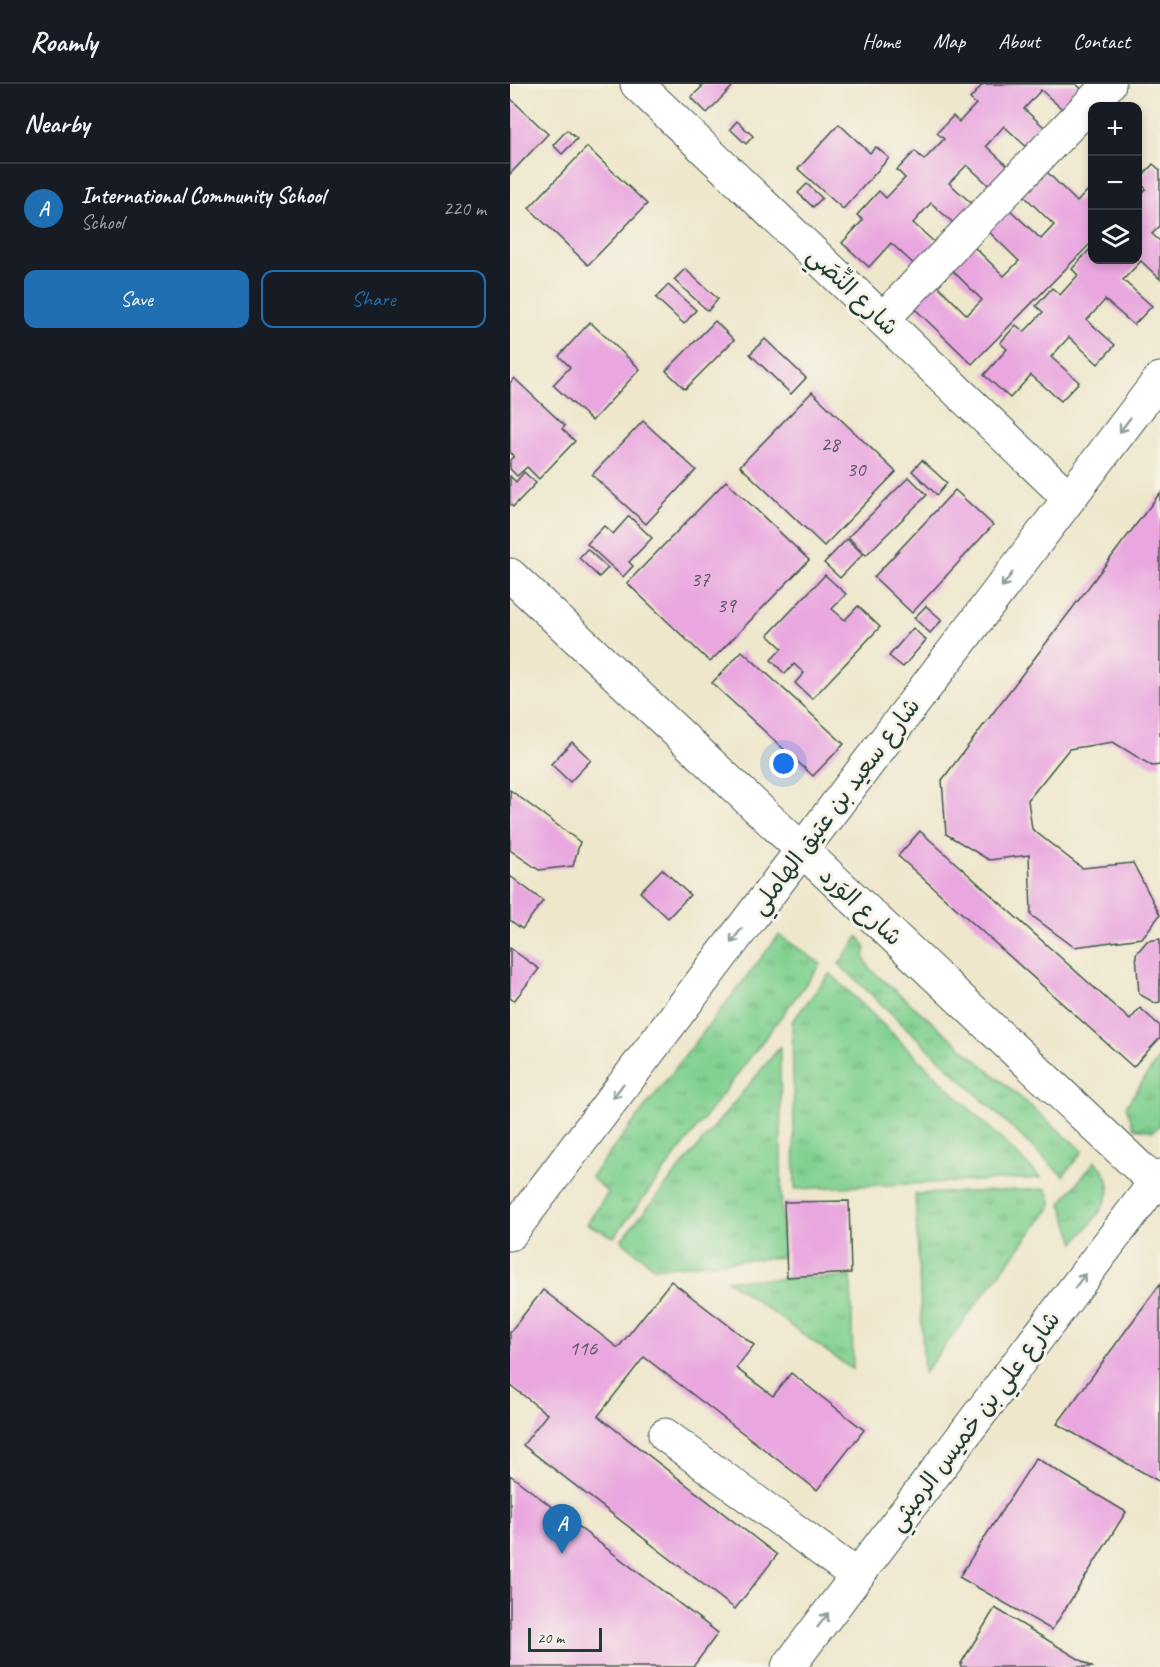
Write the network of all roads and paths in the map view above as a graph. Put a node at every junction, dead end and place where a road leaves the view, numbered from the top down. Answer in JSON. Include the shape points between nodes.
{"nodes":[{"id":1,"x":637,"y":84,"type":"edge"},
{"id":2,"x":1109,"y":84,"type":"edge"},
{"id":3,"x":883,"y":318,"type":"junction"},
{"id":4,"x":1160,"y":379,"type":"edge"},
{"id":5,"x":1069,"y":498,"type":"junction"},
{"id":6,"x":514,"y":589,"type":"edge"},
{"id":7,"x":801,"y":850,"type":"junction"},
{"id":8,"x":1158,"y":1182,"type":"edge"},
{"id":9,"x":510,"y":1234,"type":"edge"},
{"id":10,"x":665,"y":1435,"type":"dead end"},
{"id":11,"x":857,"y":1576,"type":"junction"},
{"id":12,"x":788,"y":1667,"type":"edge"}],
"edges":[{"from":1,"to":3,"type":"street","name":"شارع النِّصَي"},
{"from":2,"to":3,"type":"street"},
{"from":3,"to":5,"type":"street","name":"شارع النِّصَي"},
{"from":4,"to":5,"type":"street","name":"شارع سعيد بن عتيق الهاملي","one_way":true},
{"from":5,"to":7,"type":"street","name":"شارع سعيد بن عتيق الهاملي","one_way":true},
{"from":6,"to":7,"type":"street","name":"شارع الوَرد"},
{"from":7,"to":8,"type":"street","name":"شارع الوَرد"},
{"from":7,"to":9,"type":"street","name":"شارع سعيد بن عتيق الهاملي","one_way":true},
{"from":11,"to":8,"type":"street","name":"شارع علي بن خميس الرميثي","one_way":true},
{"from":10,"to":11,"type":"street"},
{"from":12,"to":11,"type":"street","name":"شارع علي بن خميس الرميثي","one_way":true}]}
